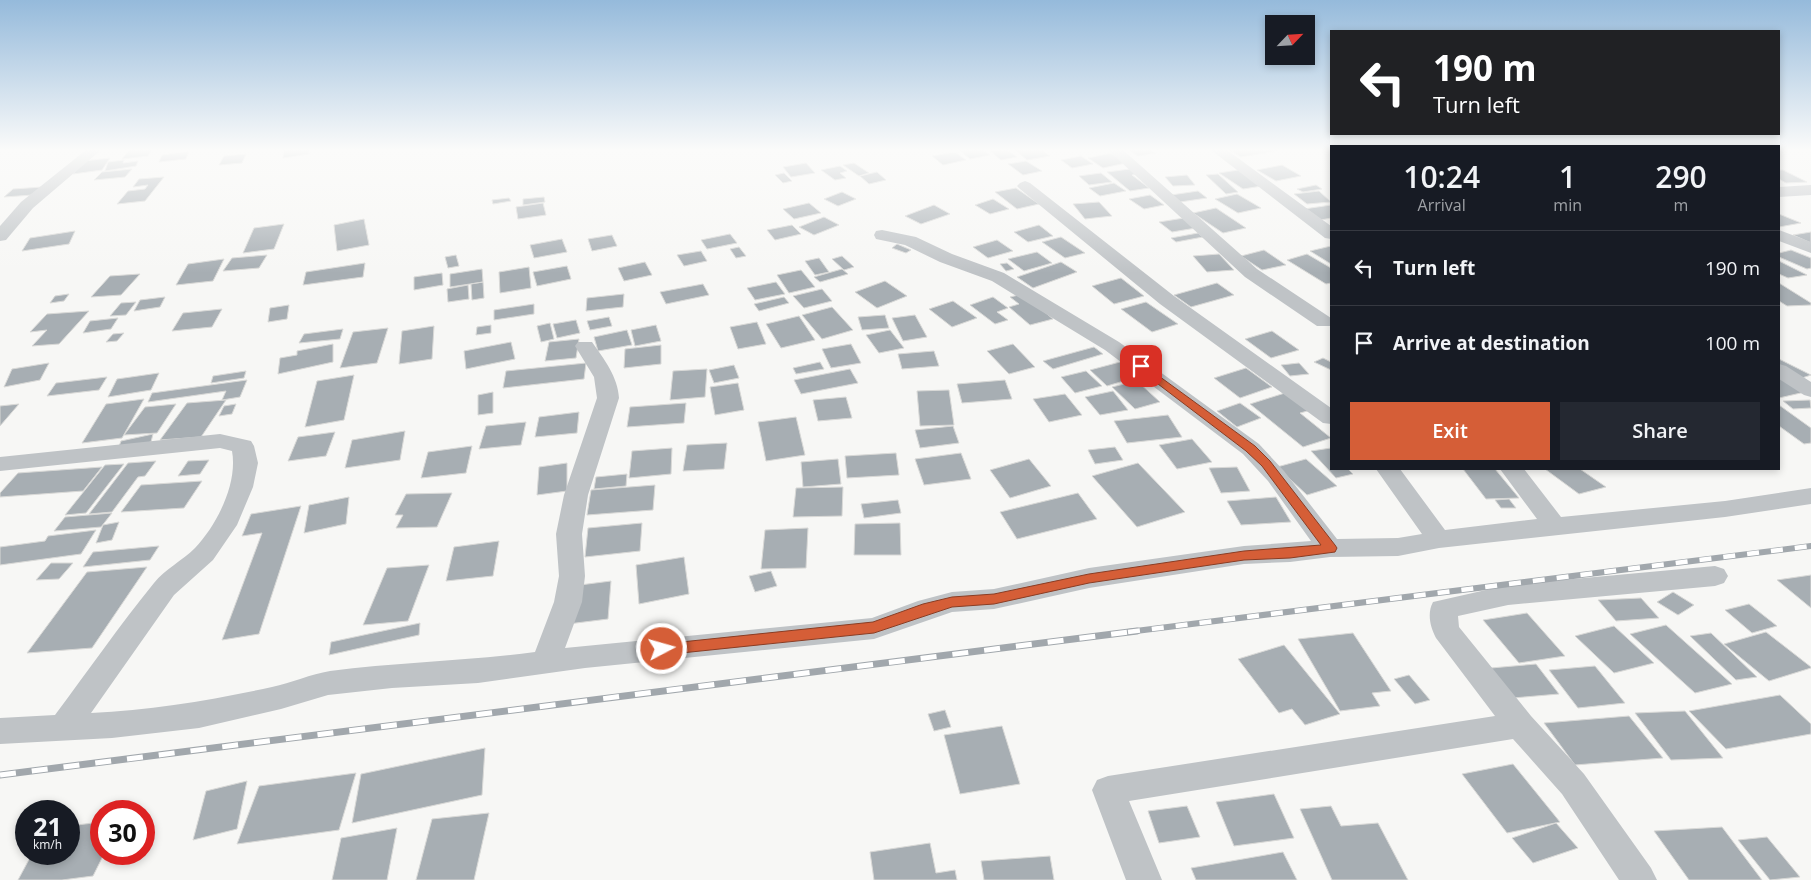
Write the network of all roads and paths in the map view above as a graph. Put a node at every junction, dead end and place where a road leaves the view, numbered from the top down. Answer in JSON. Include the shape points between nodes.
{"nodes":[{"id":1,"x":44,"y":191,"type":"edge"},
{"id":2,"x":1031,"y":191,"type":"edge"},
{"id":3,"x":1160,"y":191,"type":"edge"},
{"id":4,"x":1273,"y":191,"type":"edge"},
{"id":5,"x":1794,"y":191,"type":"edge"},
{"id":6,"x":1780,"y":192,"type":"edge"},
{"id":7,"x":1330,"y":233,"type":"edge"},
{"id":8,"x":1780,"y":234,"type":"edge"},
{"id":9,"x":882,"y":235,"type":"dead end"},
{"id":10,"x":0,"y":236,"type":"edge"},
{"id":11,"x":1807,"y":246,"type":"edge"},
{"id":12,"x":1329,"y":323,"type":"edge"},
{"id":13,"x":585,"y":346,"type":"dead end"},
{"id":14,"x":1780,"y":371,"type":"edge"},
{"id":15,"x":1811,"y":391,"type":"edge"},
{"id":16,"x":1330,"y":417,"type":"edge"},
{"id":17,"x":0,"y":464,"type":"edge"},
{"id":18,"x":1389,"y":470,"type":"edge"},
{"id":19,"x":1513,"y":470,"type":"edge"},
{"id":20,"x":1811,"y":496,"type":"edge"},
{"id":21,"x":1556,"y":526,"type":"junction"},
{"id":22,"x":1439,"y":540,"type":"junction"},
{"id":23,"x":1330,"y":548,"type":"junction"},
{"id":24,"x":1715,"y":576,"type":"dead end"},
{"id":25,"x":546,"y":662,"type":"junction"},
{"id":26,"x":1520,"y":725,"type":"junction"},
{"id":27,"x":64,"y":727,"type":"junction"},
{"id":28,"x":0,"y":731,"type":"edge"},
{"id":29,"x":1144,"y":880,"type":"edge"},
{"id":30,"x":1639,"y":880,"type":"edge"}],
"edges":[{"from":1,"to":10,"type":"street"},
{"from":2,"to":16,"type":"street","via":[[1166,300],[1289,384]]},
{"from":3,"to":12,"type":"street","via":[[1251,273]]},
{"from":4,"to":7,"type":"street"},
{"from":5,"to":6,"type":"street"},
{"from":8,"to":11,"type":"street"},
{"from":9,"to":23,"type":"street","via":[[910,241],[998,277],[1127,356],[1261,459]]},
{"from":13,"to":25,"type":"street","via":[[607,381],[608,398],[576,495],[570,534],[572,576],[568,602]]},
{"from":14,"to":15,"type":"street"},
{"from":17,"to":27,"type":"street","via":[[220,441],[243,446],[246,463],[241,487],[225,525],[204,554],[165,588]]},
{"from":18,"to":22,"type":"street"},
{"from":19,"to":21,"type":"street"},
{"from":20,"to":21,"type":"street","via":[[1725,509]]},
{"from":21,"to":22,"type":"street"},
{"from":22,"to":23,"type":"street","via":[[1398,547]]},
{"from":23,"to":25,"type":"street","via":[[1290,554],[1244,555],[1089,578],[994,599],[952,602],[874,628]]},
{"from":24,"to":26,"type":"street","via":[[1508,595],[1443,609],[1446,630]]},
{"from":25,"to":27,"type":"street","via":[[328,684],[199,715]]},
{"from":26,"to":29,"type":"street","via":[[1108,790]]},
{"from":26,"to":30,"type":"street","via":[[1573,784]]},
{"from":27,"to":28,"type":"street"}]}
